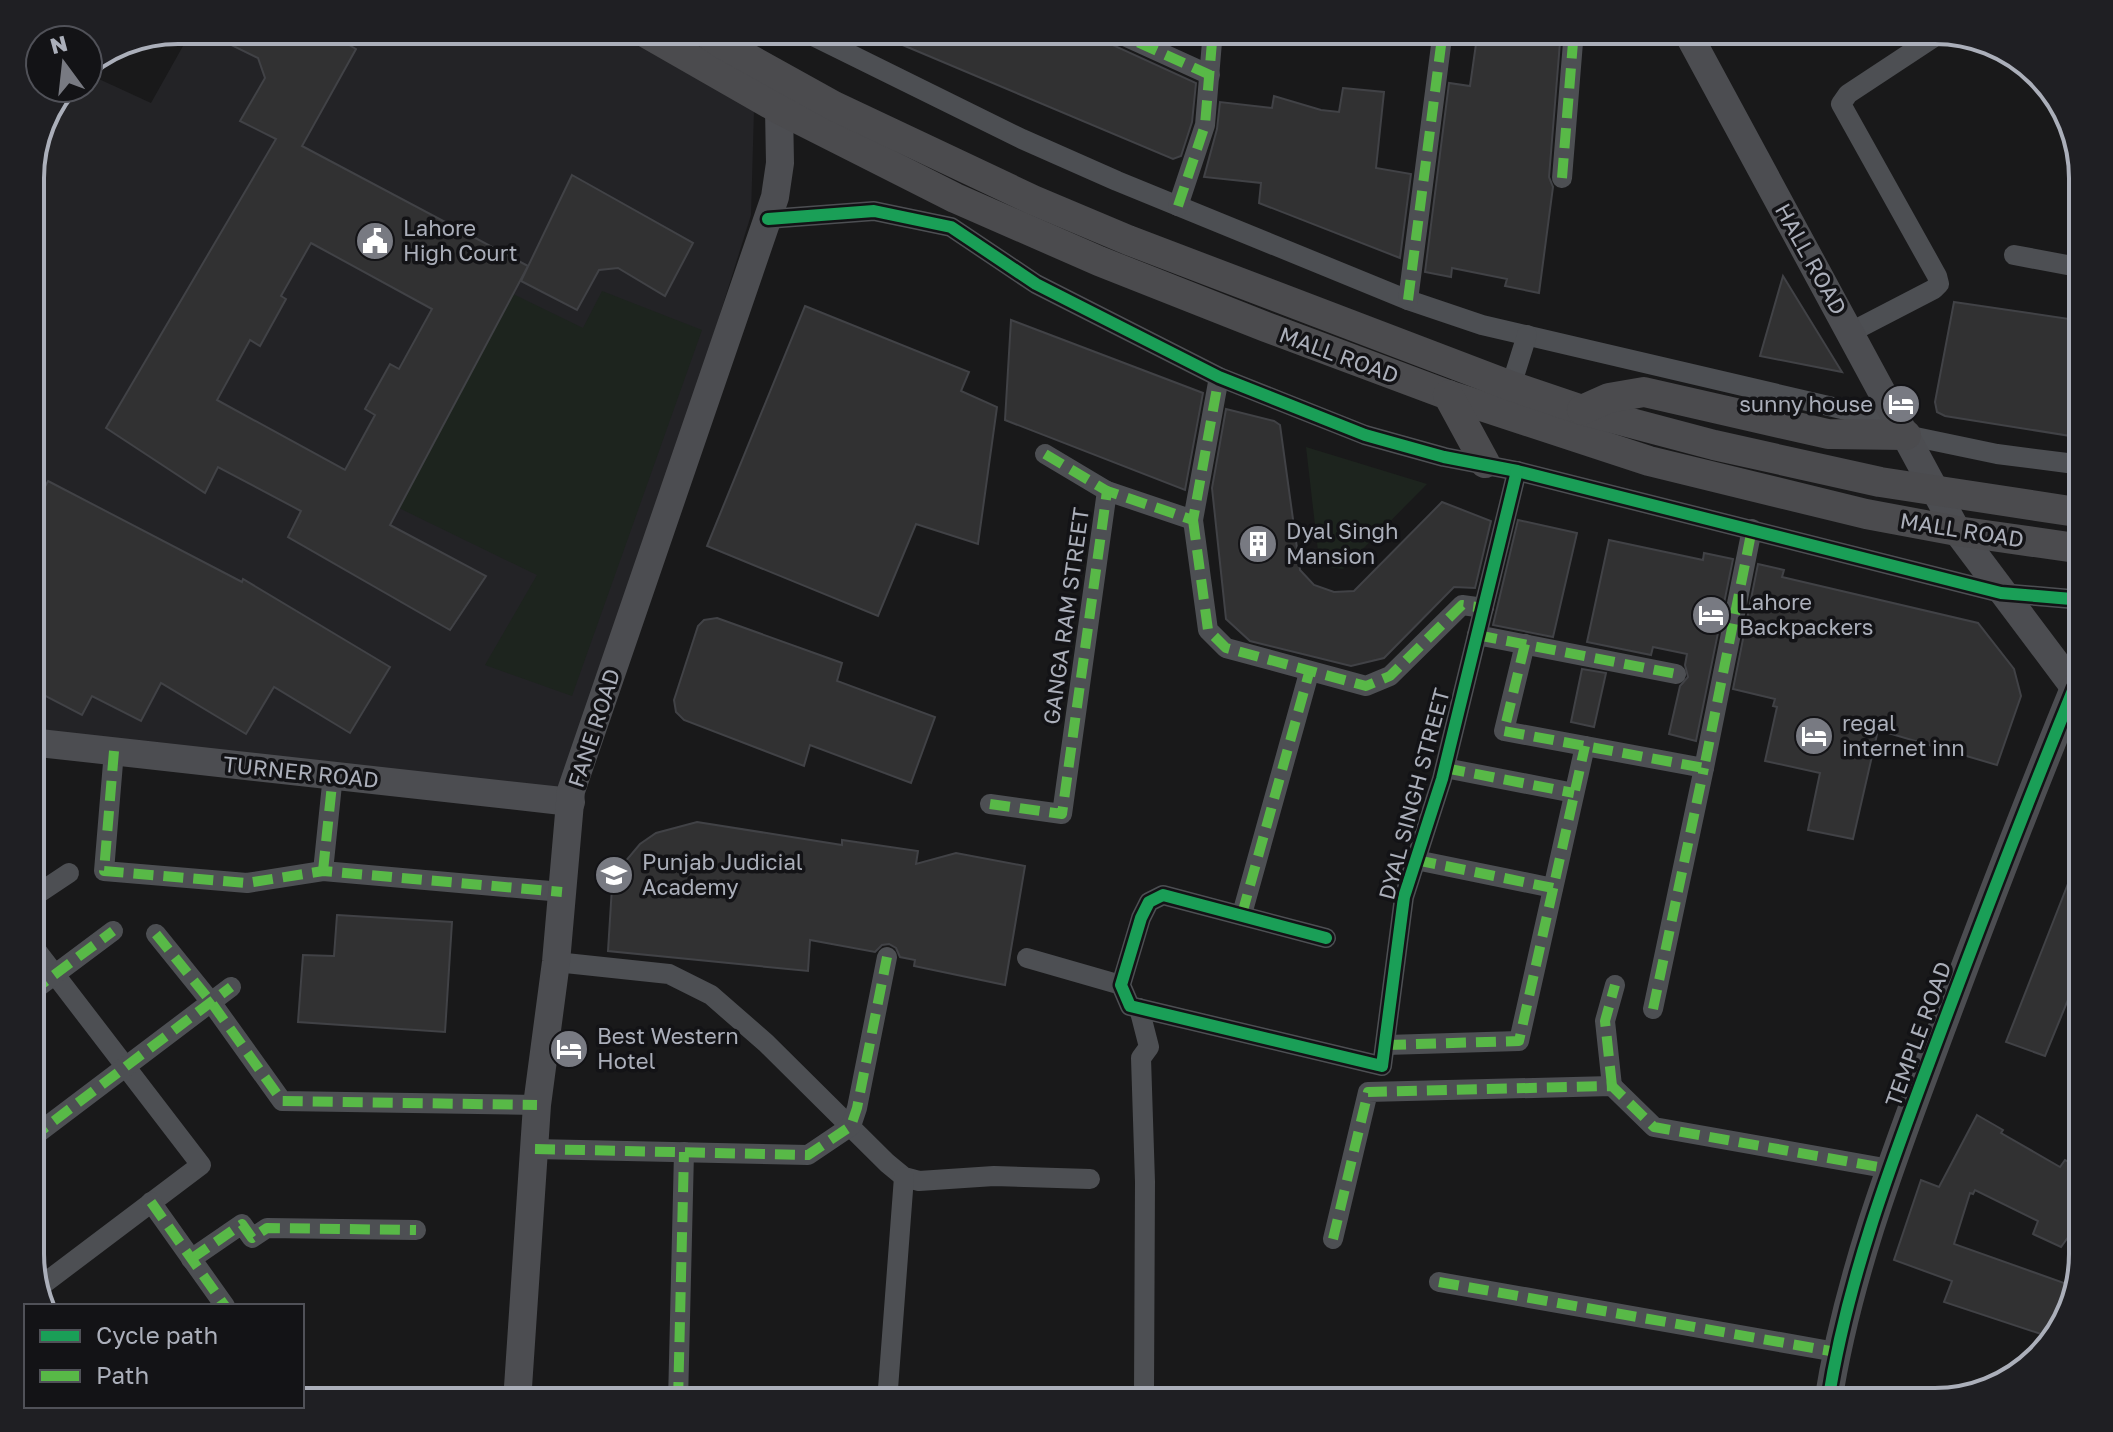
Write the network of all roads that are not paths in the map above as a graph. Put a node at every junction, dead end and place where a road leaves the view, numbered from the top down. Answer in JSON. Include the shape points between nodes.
{"nodes":[{"id":1,"x":718,"y":44,"type":"edge"},
{"id":2,"x":719,"y":44,"type":"edge"},
{"id":3,"x":829,"y":44,"type":"edge"},
{"id":4,"x":1142,"y":44,"type":"edge"},
{"id":5,"x":1212,"y":44,"type":"edge"},
{"id":6,"x":1441,"y":44,"type":"edge"},
{"id":7,"x":1573,"y":44,"type":"edge"},
{"id":8,"x":1694,"y":44,"type":"edge"},
{"id":9,"x":1924,"y":44,"type":"edge"},
{"id":10,"x":1210,"y":75,"type":"junction"},
{"id":11,"x":791,"y":81,"type":"junction"},
{"id":12,"x":779,"y":109,"type":"junction"},
{"id":13,"x":1562,"y":178,"type":"dead end"},
{"id":14,"x":1178,"y":206,"type":"junction"},
{"id":15,"x":953,"y":213,"type":"junction"},
{"id":16,"x":768,"y":219,"type":"junction"},
{"id":17,"x":2014,"y":255,"type":"dead end"},
{"id":18,"x":2069,"y":265,"type":"edge"},
{"id":19,"x":1408,"y":300,"type":"junction"},
{"id":20,"x":1851,"y":332,"type":"junction"},
{"id":21,"x":1527,"y":335,"type":"junction"},
{"id":22,"x":1219,"y":377,"type":"junction"},
{"id":23,"x":1511,"y":386,"type":"junction"},
{"id":24,"x":1448,"y":395,"type":"junction"},
{"id":25,"x":1582,"y":410,"type":"junction"},
{"id":26,"x":1906,"y":435,"type":"junction"},
{"id":27,"x":1045,"y":454,"type":"dead end"},
{"id":28,"x":1485,"y":463,"type":"junction"},
{"id":29,"x":2069,"y":463,"type":"edge"},
{"id":30,"x":1517,"y":471,"type":"junction"},
{"id":31,"x":1934,"y":489,"type":"junction"},
{"id":32,"x":1107,"y":491,"type":"junction"},
{"id":33,"x":2069,"y":511,"type":"edge"},
{"id":34,"x":1193,"y":520,"type":"junction"},
{"id":35,"x":1752,"y":529,"type":"junction"},
{"id":36,"x":1957,"y":531,"type":"junction"},
{"id":37,"x":2069,"y":547,"type":"edge"},
{"id":38,"x":2001,"y":593,"type":"junction"},
{"id":39,"x":2069,"y":599,"type":"edge"},
{"id":40,"x":1484,"y":608,"type":"junction"},
{"id":41,"x":1477,"y":635,"type":"junction"},
{"id":42,"x":1525,"y":644,"type":"junction"},
{"id":43,"x":1309,"y":673,"type":"junction"},
{"id":44,"x":1676,"y":674,"type":"dead end"},
{"id":45,"x":2069,"y":682,"type":"edge"},
{"id":46,"x":2069,"y":714,"type":"edge"},
{"id":47,"x":44,"y":744,"type":"edge"},
{"id":48,"x":1585,"y":746,"type":"junction"},
{"id":49,"x":114,"y":751,"type":"junction"},
{"id":50,"x":1445,"y":768,"type":"junction"},
{"id":51,"x":1704,"y":768,"type":"junction"},
{"id":52,"x":333,"y":775,"type":"junction"},
{"id":53,"x":1574,"y":793,"type":"junction"},
{"id":54,"x":571,"y":802,"type":"junction"},
{"id":55,"x":990,"y":804,"type":"dead end"},
{"id":56,"x":1416,"y":860,"type":"junction"},
{"id":57,"x":323,"y":871,"type":"junction"},
{"id":58,"x":69,"y":873,"type":"dead end"},
{"id":59,"x":1553,"y":888,"type":"junction"},
{"id":60,"x":44,"y":890,"type":"edge"},
{"id":61,"x":562,"y":892,"type":"junction"},
{"id":62,"x":1242,"y":914,"type":"junction"},
{"id":63,"x":113,"y":931,"type":"dead end"},
{"id":64,"x":156,"y":934,"type":"dead end"},
{"id":65,"x":1326,"y":938,"type":"dead end"},
{"id":66,"x":887,"y":957,"type":"dead end"},
{"id":67,"x":1027,"y":958,"type":"dead end"},
{"id":68,"x":44,"y":960,"type":"edge"},
{"id":69,"x":556,"y":962,"type":"junction"},
{"id":70,"x":55,"y":975,"type":"junction"},
{"id":71,"x":44,"y":983,"type":"edge"},
{"id":72,"x":1121,"y":985,"type":"junction"},
{"id":73,"x":1615,"y":985,"type":"dead end"},
{"id":74,"x":231,"y":987,"type":"dead end"},
{"id":75,"x":211,"y":1002,"type":"junction"},
{"id":76,"x":1134,"y":1007,"type":"junction"},
{"id":77,"x":1653,"y":1009,"type":"dead end"},
{"id":78,"x":1386,"y":1045,"type":"junction"},
{"id":79,"x":125,"y":1066,"type":"junction"},
{"id":80,"x":1612,"y":1086,"type":"junction"},
{"id":81,"x":537,"y":1105,"type":"junction"},
{"id":82,"x":851,"y":1126,"type":"junction"},
{"id":83,"x":44,"y":1128,"type":"edge"},
{"id":84,"x":535,"y":1149,"type":"junction"},
{"id":85,"x":684,"y":1152,"type":"junction"},
{"id":86,"x":1890,"y":1169,"type":"junction"},
{"id":87,"x":904,"y":1177,"type":"junction"},
{"id":88,"x":1090,"y":1179,"type":"dead end"},
{"id":89,"x":151,"y":1202,"type":"junction"},
{"id":90,"x":416,"y":1230,"type":"dead end"},
{"id":91,"x":1333,"y":1239,"type":"dead end"},
{"id":92,"x":191,"y":1259,"type":"junction"},
{"id":93,"x":47,"y":1281,"type":"edge"},
{"id":94,"x":1439,"y":1282,"type":"dead end"},
{"id":95,"x":219,"y":1304,"type":"edge"},
{"id":96,"x":1836,"y":1352,"type":"junction"},
{"id":97,"x":518,"y":1388,"type":"edge"},
{"id":98,"x":678,"y":1388,"type":"edge"},
{"id":99,"x":888,"y":1388,"type":"edge"},
{"id":100,"x":1144,"y":1388,"type":"edge"},
{"id":101,"x":1830,"y":1388,"type":"edge"}],
"edges":[{"from":1,"to":12,"type":"main road","name":"MALL ROAD"},
{"from":2,"to":11,"type":"main road","name":"MALL ROAD"},
{"from":3,"to":14,"type":"street","via":[[1022,139]]},
{"from":4,"to":10,"type":"street"},
{"from":5,"to":10,"type":"street"},
{"from":6,"to":19,"type":"street"},
{"from":7,"to":13,"type":"street"},
{"from":8,"to":20,"type":"main road","name":"HALL ROAD"},
{"from":9,"to":20,"type":"street","via":[[1841,104],[1939,284]]},
{"from":10,"to":14,"type":"street","via":[[1205,125]]},
{"from":11,"to":12,"type":"main road","name":"FANE ROAD"},
{"from":11,"to":23,"type":"main road","name":"MALL ROAD","via":[[1046,206]]},
{"from":12,"to":15,"type":"main road","name":"MALL ROAD"},
{"from":12,"to":16,"type":"main road","name":"FANE ROAD","via":[[780,163]]},
{"from":14,"to":19,"type":"street"},
{"from":15,"to":16,"type":"street","via":[[874,211]]},
{"from":15,"to":22,"type":"street","via":[[1036,284]]},
{"from":15,"to":24,"type":"main road","name":"MALL ROAD","via":[[1113,267]]},
{"from":16,"to":54,"type":"main road","name":"FANE ROAD"},
{"from":17,"to":18,"type":"street"},
{"from":19,"to":21,"type":"street"},
{"from":20,"to":26,"type":"main road","name":"HALL ROAD"},
{"from":21,"to":23,"type":"street"},
{"from":21,"to":26,"type":"street","via":[[1863,414]]},
{"from":22,"to":28,"type":"street","via":[[1365,435]]},
{"from":22,"to":34,"type":"street"},
{"from":23,"to":25,"type":"main road","name":"MALL ROAD"},
{"from":24,"to":28,"type":"main road"},
{"from":24,"to":36,"type":"main road","name":"MALL ROAD","via":[[1649,461]]},
{"from":25,"to":26,"type":"main road","via":[[1644,392],[1828,434]]},
{"from":25,"to":31,"type":"main road","name":"MALL ROAD","via":[[1729,449]]},
{"from":26,"to":29,"type":"street"},
{"from":26,"to":31,"type":"main road","name":"HALL ROAD"},
{"from":27,"to":32,"type":"street"},
{"from":28,"to":30,"type":"street"},
{"from":30,"to":35,"type":"street"},
{"from":30,"to":40,"type":"street","name":"DYAL SINGH STREET"},
{"from":31,"to":33,"type":"main road","name":"MALL ROAD"},
{"from":31,"to":36,"type":"main road","name":"HALL ROAD"},
{"from":32,"to":34,"type":"street","name":"GANGA RAM STREET"},
{"from":32,"to":55,"type":"street","name":"GANGA RAM STREET","via":[[1062,814]]},
{"from":34,"to":43,"type":"street","via":[[1208,630],[1226,648]]},
{"from":35,"to":38,"type":"street"},
{"from":35,"to":51,"type":"street"},
{"from":36,"to":37,"type":"main road","name":"MALL ROAD"},
{"from":36,"to":38,"type":"main road","name":"HALL ROAD"},
{"from":38,"to":39,"type":"street"},
{"from":38,"to":45,"type":"main road","name":"HALL ROAD"},
{"from":40,"to":41,"type":"street","name":"DYAL SINGH STREET"},
{"from":40,"to":43,"type":"street","via":[[1462,605],[1390,676],[1366,686]]},
{"from":41,"to":42,"type":"street"},
{"from":41,"to":50,"type":"street","name":"DYAL SINGH STREET"},
{"from":42,"to":44,"type":"street"},
{"from":42,"to":48,"type":"street","via":[[1504,731]]},
{"from":43,"to":62,"type":"street"},
{"from":46,"to":86,"type":"main road","name":"TEMPLE ROAD","via":[[2010,845]]},
{"from":47,"to":49,"type":"main road","name":"TURNER ROAD"},
{"from":48,"to":51,"type":"street"},
{"from":48,"to":53,"type":"street"},
{"from":49,"to":52,"type":"main road","name":"TURNER ROAD"},
{"from":49,"to":57,"type":"street","via":[[104,871],[247,883]]},
{"from":50,"to":53,"type":"street"},
{"from":50,"to":56,"type":"street","name":"DYAL SINGH STREET"},
{"from":51,"to":77,"type":"street"},
{"from":52,"to":54,"type":"main road","name":"TURNER ROAD"},
{"from":52,"to":57,"type":"street"},
{"from":53,"to":59,"type":"street"},
{"from":54,"to":61,"type":"main road","name":"FANE ROAD"},
{"from":56,"to":59,"type":"street"},
{"from":56,"to":78,"type":"street","name":"DYAL SINGH STREET","via":[[1404,897]]},
{"from":57,"to":61,"type":"street"},
{"from":58,"to":60,"type":"street"},
{"from":59,"to":78,"type":"street","via":[[1519,1041]]},
{"from":61,"to":69,"type":"main road","name":"FANE ROAD"},
{"from":62,"to":65,"type":"street"},
{"from":62,"to":72,"type":"street","via":[[1163,895],[1149,902]]},
{"from":63,"to":70,"type":"street"},
{"from":64,"to":75,"type":"street"},
{"from":66,"to":82,"type":"street"},
{"from":67,"to":72,"type":"street"},
{"from":68,"to":70,"type":"street"},
{"from":69,"to":81,"type":"main road","name":"FANE ROAD"},
{"from":69,"to":82,"type":"street","via":[[669,974],[688,981],[766,1043]]},
{"from":70,"to":71,"type":"street"},
{"from":70,"to":79,"type":"street"},
{"from":72,"to":76,"type":"street"},
{"from":73,"to":80,"type":"street","via":[[1605,1021]]},
{"from":74,"to":75,"type":"street"},
{"from":75,"to":79,"type":"street"},
{"from":75,"to":81,"type":"street","via":[[282,1101]]},
{"from":76,"to":78,"type":"street","via":[[1382,1066]]},
{"from":76,"to":100,"type":"street","via":[[1149,1047],[1141,1058]]},
{"from":79,"to":83,"type":"street"},
{"from":79,"to":89,"type":"street","via":[[201,1165]]},
{"from":80,"to":86,"type":"street","via":[[1654,1127]]},
{"from":80,"to":91,"type":"street","via":[[1368,1092]]},
{"from":81,"to":84,"type":"main road","name":"FANE ROAD"},
{"from":82,"to":85,"type":"street","via":[[808,1155]]},
{"from":82,"to":87,"type":"street"},
{"from":84,"to":85,"type":"street"},
{"from":84,"to":97,"type":"main road","name":"FANE ROAD"},
{"from":85,"to":98,"type":"street"},
{"from":86,"to":96,"type":"main road","name":"TEMPLE ROAD"},
{"from":87,"to":88,"type":"street"},
{"from":87,"to":99,"type":"street"},
{"from":89,"to":92,"type":"street"},
{"from":89,"to":93,"type":"street"},
{"from":90,"to":92,"type":"street","via":[[267,1228],[252,1238],[242,1224]]},
{"from":92,"to":95,"type":"street"},
{"from":94,"to":96,"type":"street"},
{"from":96,"to":101,"type":"main road","name":"TEMPLE ROAD"}]}
